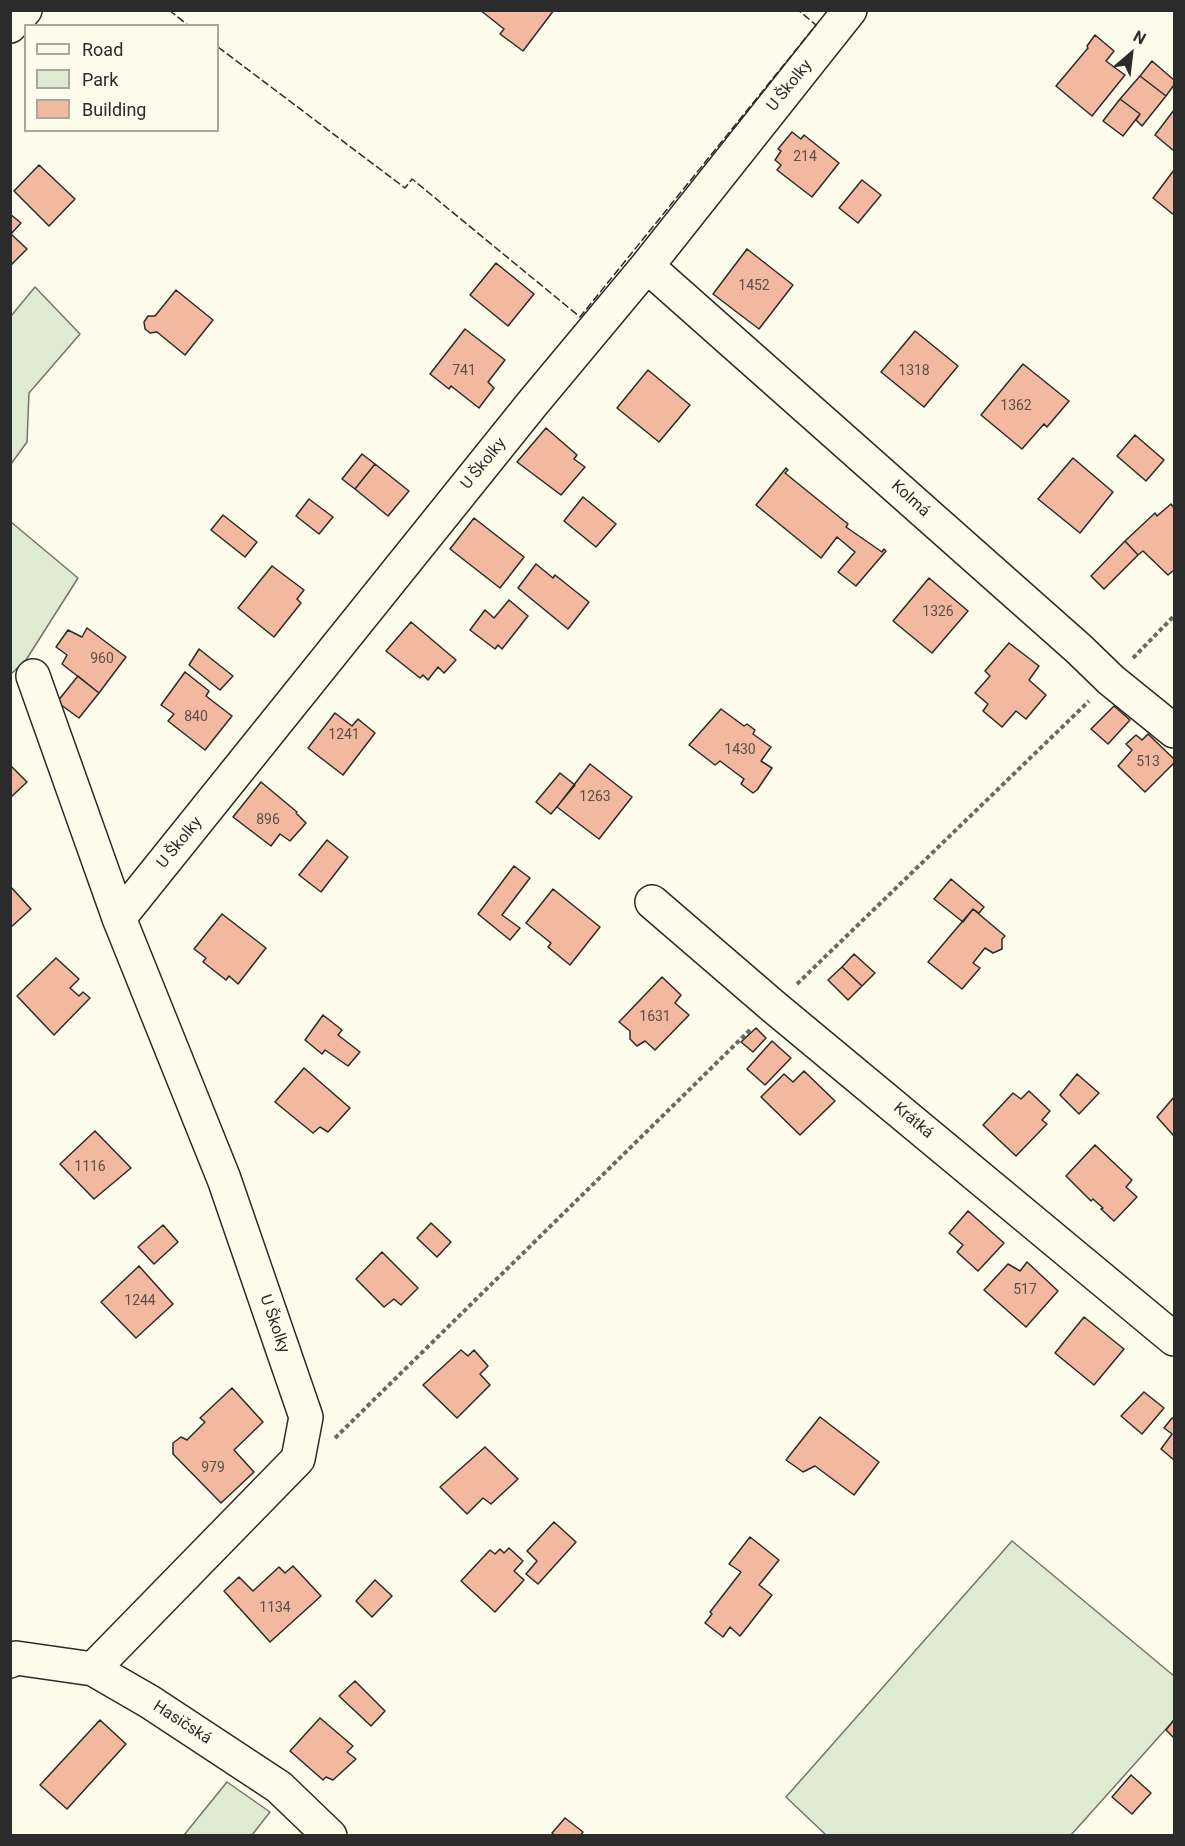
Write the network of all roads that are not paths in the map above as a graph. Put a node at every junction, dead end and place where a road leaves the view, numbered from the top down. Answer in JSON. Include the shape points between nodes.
{"nodes":[{"id":1,"x":25,"y":10,"type":"edge"},
{"id":2,"x":850,"y":10,"type":"edge"},
{"id":3,"x":10,"y":26,"type":"edge"},
{"id":4,"x":647,"y":266,"type":"junction"},
{"id":5,"x":33,"y":676,"type":"dead end"},
{"id":6,"x":1174,"y":731,"type":"edge"},
{"id":7,"x":652,"y":902,"type":"dead end"},
{"id":8,"x":119,"y":918,"type":"junction"},
{"id":9,"x":1174,"y":1339,"type":"edge"},
{"id":10,"x":10,"y":1660,"type":"edge"},
{"id":11,"x":93,"y":1669,"type":"junction"},
{"id":12,"x":330,"y":1836,"type":"edge"}],
"edges":[{"from":1,"to":3,"type":"street"},
{"from":2,"to":4,"type":"street","name":"U Školky"},
{"from":4,"to":6,"type":"street","name":"Kolmá","via":[[1111,680]]},
{"from":4,"to":8,"type":"street","name":"U Školky"},
{"from":5,"to":8,"type":"street","name":"U Školky"},
{"from":7,"to":9,"type":"street","name":"Krátká"},
{"from":8,"to":11,"type":"street","name":"U Školky","via":[[224,1179],[306,1417],[298,1459]]},
{"from":10,"to":11,"type":"street","name":"Hasičská"},
{"from":11,"to":12,"type":"street","name":"Hasičská","via":[[279,1787]]}]}
